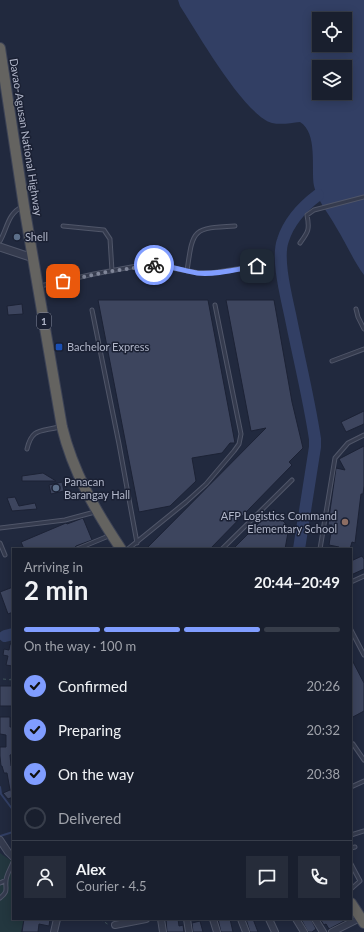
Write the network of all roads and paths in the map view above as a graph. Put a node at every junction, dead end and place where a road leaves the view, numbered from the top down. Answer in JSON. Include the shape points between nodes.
{"nodes":[{"id":1,"x":0,"y":48,"type":"edge"},
{"id":2,"x":364,"y":197,"type":"edge"},
{"id":3,"x":24,"y":206,"type":"junction"},
{"id":4,"x":63,"y":226,"type":"dead end"},
{"id":5,"x":235,"y":226,"type":"dead end"},
{"id":6,"x":0,"y":241,"type":"edge"},
{"id":7,"x":300,"y":243,"type":"dead end"},
{"id":8,"x":0,"y":247,"type":"edge"},
{"id":9,"x":33,"y":258,"type":"junction"},
{"id":10,"x":257,"y":266,"type":"dead end"},
{"id":11,"x":112,"y":271,"type":"junction"},
{"id":12,"x":187,"y":271,"type":"junction"},
{"id":13,"x":38,"y":287,"type":"junction"},
{"id":14,"x":215,"y":306,"type":"dead end"},
{"id":15,"x":356,"y":309,"type":"dead end"},
{"id":16,"x":92,"y":310,"type":"dead end"},
{"id":17,"x":364,"y":329,"type":"edge"},
{"id":18,"x":364,"y":349,"type":"edge"},
{"id":19,"x":332,"y":361,"type":"dead end"},
{"id":20,"x":62,"y":427,"type":"junction"},
{"id":21,"x":364,"y":436,"type":"edge"},
{"id":22,"x":27,"y":449,"type":"dead end"},
{"id":23,"x":292,"y":480,"type":"dead end"},
{"id":24,"x":97,"y":512,"type":"junction"},
{"id":25,"x":0,"y":528,"type":"edge"},
{"id":26,"x":112,"y":534,"type":"junction"},
{"id":27,"x":0,"y":543,"type":"edge"},
{"id":28,"x":137,"y":543,"type":"junction"},
{"id":29,"x":79,"y":548,"type":"edge"},
{"id":30,"x":120,"y":548,"type":"edge"},
{"id":31,"x":130,"y":548,"type":"edge"},
{"id":32,"x":223,"y":548,"type":"edge"},
{"id":33,"x":320,"y":548,"type":"edge"},
{"id":34,"x":5,"y":555,"type":"dead end"},
{"id":35,"x":364,"y":576,"type":"edge"},
{"id":36,"x":352,"y":582,"type":"edge"},
{"id":37,"x":352,"y":632,"type":"edge"},
{"id":38,"x":364,"y":655,"type":"edge"},
{"id":39,"x":3,"y":679,"type":"dead end"},
{"id":40,"x":12,"y":680,"type":"edge"},
{"id":41,"x":353,"y":744,"type":"dead end"},
{"id":42,"x":364,"y":760,"type":"edge"},
{"id":43,"x":364,"y":781,"type":"edge"},
{"id":44,"x":352,"y":787,"type":"edge"},
{"id":45,"x":364,"y":831,"type":"edge"},
{"id":46,"x":352,"y":835,"type":"edge"},
{"id":47,"x":0,"y":841,"type":"edge"},
{"id":48,"x":355,"y":847,"type":"dead end"},
{"id":49,"x":352,"y":848,"type":"edge"},
{"id":50,"x":12,"y":856,"type":"edge"},
{"id":51,"x":12,"y":865,"type":"edge"},
{"id":52,"x":352,"y":866,"type":"edge"},
{"id":53,"x":6,"y":880,"type":"junction"},
{"id":54,"x":0,"y":884,"type":"edge"},
{"id":55,"x":352,"y":888,"type":"edge"},
{"id":56,"x":0,"y":898,"type":"edge"},
{"id":57,"x":352,"y":905,"type":"edge"},
{"id":58,"x":57,"y":920,"type":"edge"},
{"id":59,"x":102,"y":920,"type":"edge"},
{"id":60,"x":141,"y":920,"type":"edge"},
{"id":61,"x":161,"y":920,"type":"edge"},
{"id":62,"x":187,"y":920,"type":"edge"},
{"id":63,"x":213,"y":920,"type":"edge"},
{"id":64,"x":242,"y":920,"type":"edge"},
{"id":65,"x":269,"y":920,"type":"edge"},
{"id":66,"x":297,"y":920,"type":"edge"},
{"id":67,"x":316,"y":920,"type":"edge"},
{"id":68,"x":362,"y":920,"type":"edge"},
{"id":69,"x":115,"y":925,"type":"joint"},
{"id":70,"x":54,"y":932,"type":"edge"},
{"id":71,"x":163,"y":932,"type":"edge"},
{"id":72,"x":189,"y":932,"type":"edge"},
{"id":73,"x":217,"y":932,"type":"edge"},
{"id":74,"x":246,"y":932,"type":"edge"},
{"id":75,"x":275,"y":932,"type":"edge"},
{"id":76,"x":304,"y":932,"type":"edge"},
{"id":77,"x":323,"y":932,"type":"edge"},
{"id":78,"x":332,"y":932,"type":"edge"}],
"edges":[{"from":1,"to":3,"type":"highway","name":"Davao-Agusan National Highway","number":"1"},
{"from":2,"to":7,"type":"lane","via":[[314,210],[307,215],[308,230]]},
{"from":3,"to":6,"type":"lane","via":[[13,213]]},
{"from":3,"to":9,"type":"highway","name":"Davao-Agusan National Highway","number":"1"},
{"from":4,"to":11,"type":"lane","via":[[104,230],[110,239]]},
{"from":5,"to":12,"type":"lane","via":[[204,228],[199,231],[191,244]]},
{"from":8,"to":9,"type":"street"},
{"from":9,"to":13,"type":"highway","name":"Davao-Agusan National Highway","number":"1"},
{"from":10,"to":12,"type":"lane","via":[[211,273]]},
{"from":11,"to":12,"type":"lane","via":[[156,264]]},
{"from":11,"to":13,"type":"lane"},
{"from":13,"to":20,"type":"highway","name":"Davao-Agusan National Highway","number":"1"},
{"from":14,"to":28,"type":"lane","via":[[241,434],[239,444],[206,484]]},
{"from":15,"to":17,"type":"lane"},
{"from":16,"to":28,"type":"lane"},
{"from":18,"to":19,"type":"lane"},
{"from":20,"to":22,"type":"lane","via":[[34,433],[29,439]]},
{"from":20,"to":24,"type":"highway","name":"Davao-Agusan National Highway","number":"1","via":[[70,457]]},
{"from":21,"to":33,"type":"lane","via":[[348,443],[334,458]]},
{"from":23,"to":32,"type":"lane"},
{"from":24,"to":25,"type":"lane","via":[[65,520]]},
{"from":24,"to":26,"type":"highway","name":"Davao-Agusan National Highway","number":"1"},
{"from":26,"to":29,"type":"lane"},
{"from":26,"to":30,"type":"highway","name":"Davao-Agusan National Highway","number":"1"},
{"from":27,"to":34,"type":"lane"},
{"from":28,"to":31,"type":"lane"},
{"from":35,"to":36,"type":"lane"},
{"from":37,"to":38,"type":"lane"},
{"from":39,"to":40,"type":"path"},
{"from":41,"to":42,"type":"lane"},
{"from":43,"to":44,"type":"lane"},
{"from":45,"to":46,"type":"lane"},
{"from":47,"to":50,"type":"street"},
{"from":48,"to":49,"type":"lane"},
{"from":51,"to":53,"type":"lane"},
{"from":52,"to":55,"type":"lane","via":[[360,881]]},
{"from":53,"to":54,"type":"lane"},
{"from":53,"to":56,"type":"lane","via":[[7,888]]},
{"from":57,"to":68,"type":"highway"},
{"from":58,"to":70,"type":"street"},
{"from":59,"to":69,"type":"path"},
{"from":60,"to":69,"type":"street"},
{"from":61,"to":71,"type":"street"},
{"from":62,"to":72,"type":"street"},
{"from":63,"to":73,"type":"street"},
{"from":64,"to":74,"type":"street"},
{"from":65,"to":75,"type":"street"},
{"from":66,"to":76,"type":"street"},
{"from":67,"to":77,"type":"street"},
{"from":68,"to":78,"type":"street"}]}
